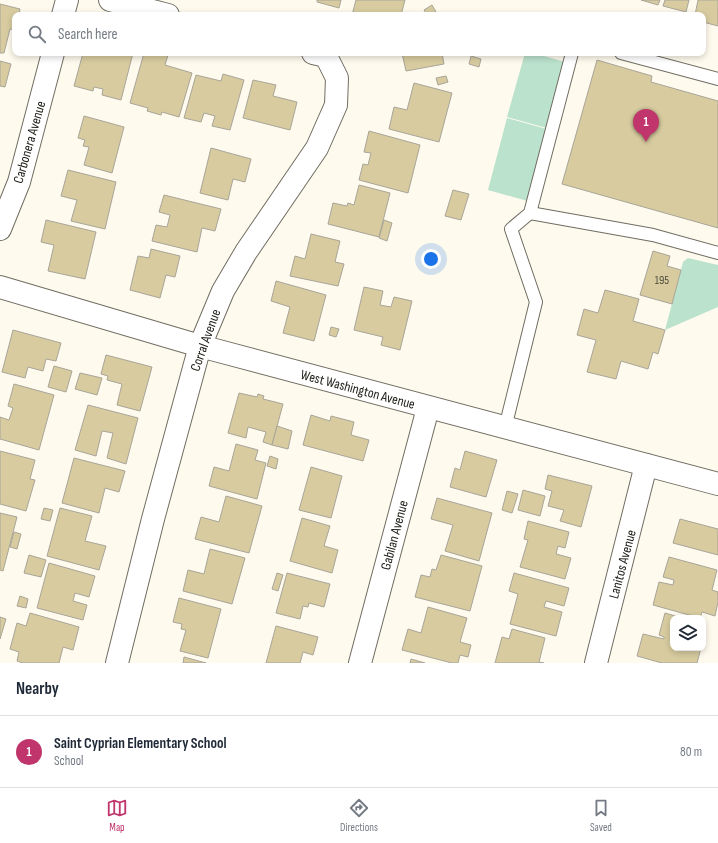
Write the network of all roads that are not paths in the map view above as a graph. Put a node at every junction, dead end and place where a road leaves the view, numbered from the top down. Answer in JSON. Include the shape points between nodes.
{"nodes":[{"id":1,"x":67,"y":0,"type":"edge"},
{"id":2,"x":110,"y":0,"type":"edge"},
{"id":3,"x":64,"y":12,"type":"edge"},
{"id":4,"x":156,"y":12,"type":"edge"},
{"id":5,"x":52,"y":56,"type":"edge"},
{"id":6,"x":326,"y":56,"type":"edge"},
{"id":7,"x":571,"y":56,"type":"edge"},
{"id":8,"x":632,"y":56,"type":"edge"},
{"id":9,"x":718,"y":79,"type":"edge"},
{"id":10,"x":530,"y":213,"type":"junction"},
{"id":11,"x":0,"y":228,"type":"edge"},
{"id":12,"x":718,"y":253,"type":"edge"},
{"id":13,"x":0,"y":287,"type":"edge"},
{"id":14,"x":200,"y":346,"type":"junction"},
{"id":15,"x":428,"y":408,"type":"junction"},
{"id":16,"x":505,"y":428,"type":"junction"},
{"id":17,"x":646,"y":465,"type":"junction"},
{"id":18,"x":718,"y":484,"type":"edge"},
{"id":19,"x":118,"y":663,"type":"edge"},
{"id":20,"x":360,"y":663,"type":"edge"},
{"id":21,"x":596,"y":663,"type":"edge"}],
"edges":[{"from":1,"to":3,"type":"street"},
{"from":2,"to":4,"type":"street"},
{"from":5,"to":11,"type":"street","name":"Carbonera Avenue","via":[[19,182]]},
{"from":6,"to":14,"type":"street","name":"Corral Avenue","via":[[337,78],[336,105],[317,148],[246,252],[223,291]]},
{"from":7,"to":10,"type":"lane"},
{"from":8,"to":9,"type":"lane"},
{"from":10,"to":12,"type":"lane","via":[[653,235]]},
{"from":10,"to":16,"type":"lane","via":[[511,229],[536,302]]},
{"from":13,"to":14,"type":"street","name":"West Washington Avenue"},
{"from":14,"to":15,"type":"street","name":"West Washington Avenue"},
{"from":14,"to":19,"type":"street","name":"Corral Avenue","via":[[153,519]]},
{"from":15,"to":16,"type":"street","name":"West Washington Avenue"},
{"from":15,"to":20,"type":"street","name":"Gabilan Avenue"},
{"from":16,"to":17,"type":"street","name":"West Washington Avenue"},
{"from":17,"to":18,"type":"street","name":"West Washington Avenue"},
{"from":17,"to":21,"type":"street","name":"Lanitos Avenue"}]}
